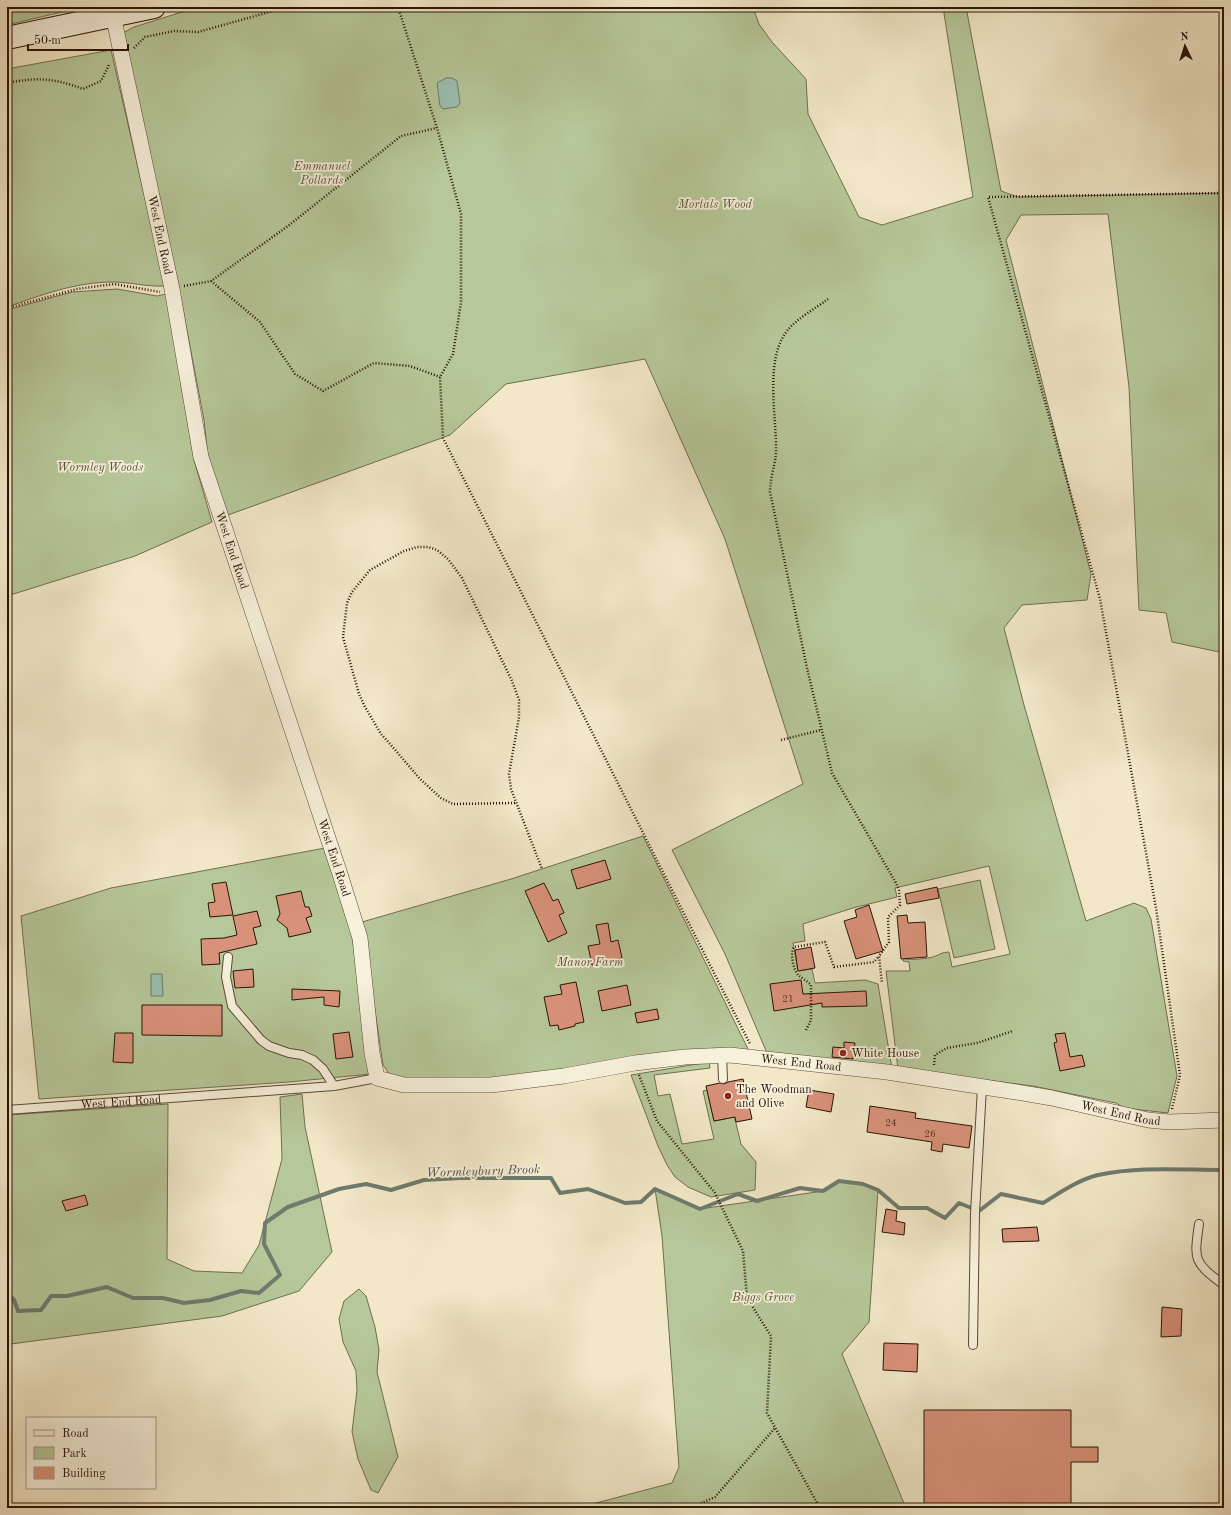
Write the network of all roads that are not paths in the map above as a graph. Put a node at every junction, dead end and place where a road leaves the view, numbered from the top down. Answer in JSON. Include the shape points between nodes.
{"nodes":[{"id":1,"x":154,"y":7,"type":"edge"},
{"id":2,"x":113,"y":15,"type":"junction"},
{"id":3,"x":7,"y":38,"type":"edge"},
{"id":4,"x":228,"y":957,"type":"dead end"},
{"id":5,"x":722,"y":1055,"type":"junction"},
{"id":6,"x":377,"y":1078,"type":"junction"},
{"id":7,"x":723,"y":1080,"type":"dead end"},
{"id":8,"x":334,"y":1086,"type":"junction"},
{"id":9,"x":982,"y":1087,"type":"junction"},
{"id":10,"x":7,"y":1110,"type":"edge"},
{"id":11,"x":1224,"y":1120,"type":"edge"},
{"id":12,"x":1199,"y":1224,"type":"dead end"},
{"id":13,"x":1224,"y":1285,"type":"edge"},
{"id":14,"x":973,"y":1345,"type":"dead end"}],
"edges":[{"from":1,"to":2,"type":"street"},
{"from":2,"to":3,"type":"street"},
{"from":2,"to":6,"type":"street","name":"West End Road","via":[[172,289],[201,457],[340,871],[360,938]]},
{"from":4,"to":8,"type":"lane","via":[[226,977],[232,1006],[261,1040],[275,1048],[313,1060],[323,1069]]},
{"from":5,"to":6,"type":"street","name":"West End Road","via":[[685,1057],[491,1085],[404,1085]]},
{"from":5,"to":7,"type":"lane"},
{"from":5,"to":9,"type":"street","name":"West End Road","via":[[887,1072]]},
{"from":6,"to":8,"type":"lane","name":"West End Road"},
{"from":8,"to":10,"type":"lane","name":"West End Road"},
{"from":9,"to":11,"type":"street","name":"West End Road","via":[[1052,1098],[1148,1120]]},
{"from":9,"to":14,"type":"lane","via":[[975,1213]]},
{"from":12,"to":13,"type":"lane","via":[[1195,1253],[1198,1262]]}]}
